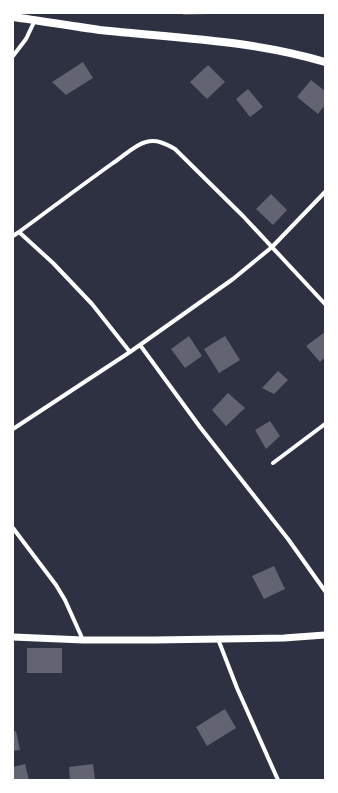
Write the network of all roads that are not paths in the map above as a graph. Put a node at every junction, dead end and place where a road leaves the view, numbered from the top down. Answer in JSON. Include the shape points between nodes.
{"nodes":[{"id":1,"x":13,"y":17,"type":"edge"},
{"id":2,"x":35,"y":20,"type":"junction"},
{"id":3,"x":13,"y":56,"type":"edge"},
{"id":4,"x":325,"y":62,"type":"edge"},
{"id":5,"x":325,"y":192,"type":"edge"},
{"id":6,"x":19,"y":232,"type":"junction"},
{"id":7,"x":13,"y":236,"type":"edge"},
{"id":8,"x":272,"y":247,"type":"junction"},
{"id":9,"x":325,"y":304,"type":"edge"},
{"id":10,"x":140,"y":345,"type":"junction"},
{"id":11,"x":130,"y":352,"type":"junction"},
{"id":12,"x":325,"y":424,"type":"edge"},
{"id":13,"x":13,"y":428,"type":"edge"},
{"id":14,"x":273,"y":463,"type":"dead end"},
{"id":15,"x":13,"y":528,"type":"edge"},
{"id":16,"x":325,"y":591,"type":"edge"},
{"id":17,"x":325,"y":635,"type":"edge"},
{"id":18,"x":13,"y":637,"type":"edge"},
{"id":19,"x":218,"y":639,"type":"junction"},
{"id":20,"x":84,"y":640,"type":"junction"},
{"id":21,"x":278,"y":780,"type":"edge"}],
"edges":[{"from":1,"to":2,"type":"main road"},
{"from":2,"to":3,"type":"street","via":[[26,40]]},
{"from":2,"to":4,"type":"main road","via":[[99,30],[223,41],[282,51]]},
{"from":5,"to":8,"type":"street"},
{"from":6,"to":7,"type":"street"},
{"from":6,"to":8,"type":"street","via":[[133,149],[145,142],[154,141],[175,149]]},
{"from":6,"to":11,"type":"street","via":[[92,304]]},
{"from":8,"to":9,"type":"street"},
{"from":8,"to":10,"type":"street","via":[[233,279]]},
{"from":10,"to":11,"type":"street"},
{"from":10,"to":16,"type":"street"},
{"from":11,"to":13,"type":"street"},
{"from":12,"to":14,"type":"street"},
{"from":15,"to":20,"type":"street","via":[[62,595]]},
{"from":17,"to":19,"type":"street"},
{"from":18,"to":20,"type":"street"},
{"from":19,"to":20,"type":"street"},
{"from":19,"to":21,"type":"street"}]}
